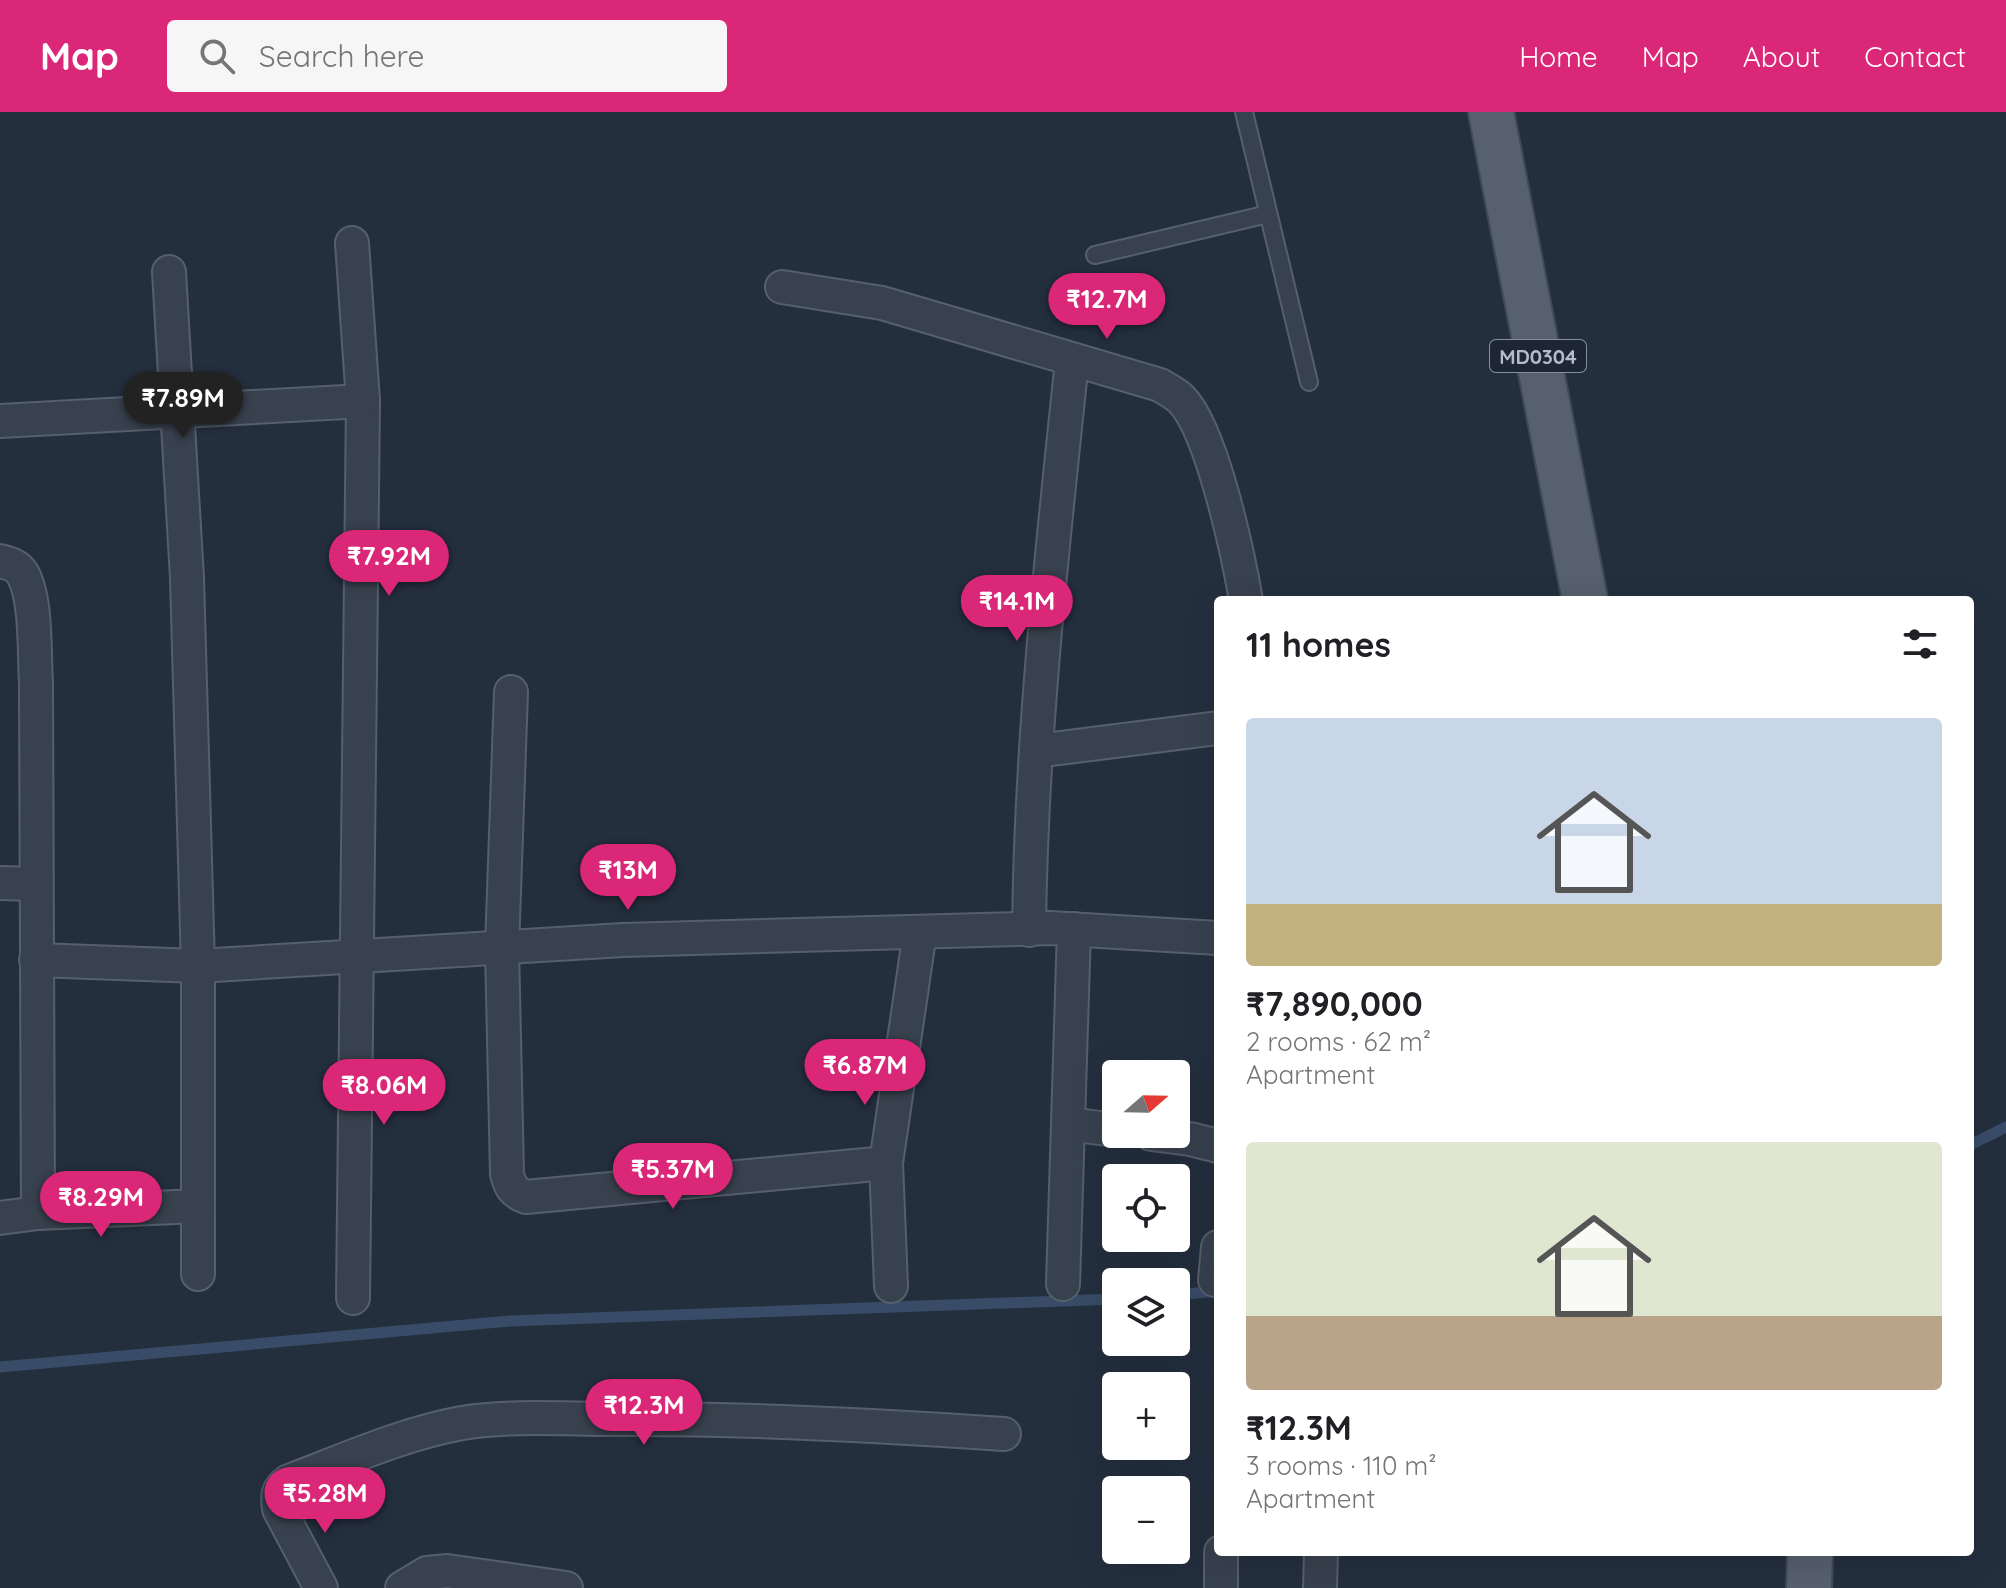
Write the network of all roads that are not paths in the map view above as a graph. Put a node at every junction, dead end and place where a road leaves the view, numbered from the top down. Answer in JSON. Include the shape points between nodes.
{"nodes":[{"id":1,"x":1244,"y":112,"type":"edge"},
{"id":2,"x":1491,"y":112,"type":"edge"},
{"id":3,"x":1268,"y":214,"type":"junction"},
{"id":4,"x":352,"y":243,"type":"dead end"},
{"id":5,"x":1095,"y":255,"type":"dead end"},
{"id":6,"x":169,"y":272,"type":"dead end"},
{"id":7,"x":782,"y":287,"type":"dead end"},
{"id":8,"x":1072,"y":361,"type":"junction"},
{"id":9,"x":1309,"y":382,"type":"dead end"},
{"id":10,"x":363,"y":401,"type":"junction"},
{"id":11,"x":177,"y":412,"type":"junction"},
{"id":12,"x":0,"y":421,"type":"edge"},
{"id":13,"x":0,"y":561,"type":"edge"},
{"id":14,"x":1245,"y":596,"type":"edge"},
{"id":15,"x":1584,"y":596,"type":"edge"},
{"id":16,"x":511,"y":692,"type":"dead end"},
{"id":17,"x":1214,"y":729,"type":"edge"},
{"id":18,"x":1036,"y":751,"type":"junction"},
{"id":19,"x":0,"y":883,"type":"edge"},
{"id":20,"x":36,"y":884,"type":"junction"},
{"id":21,"x":1074,"y":929,"type":"junction"},
{"id":22,"x":1029,"y":930,"type":"junction"},
{"id":23,"x":920,"y":932,"type":"junction"},
{"id":24,"x":1214,"y":938,"type":"edge"},
{"id":25,"x":502,"y":948,"type":"junction"},
{"id":26,"x":359,"y":955,"type":"junction"},
{"id":27,"x":36,"y":960,"type":"junction"},
{"id":28,"x":198,"y":966,"type":"junction"},
{"id":29,"x":1068,"y":1124,"type":"junction"},
{"id":30,"x":1102,"y":1128,"type":"edge"},
{"id":31,"x":1190,"y":1139,"type":"edge"},
{"id":32,"x":1214,"y":1145,"type":"edge"},
{"id":33,"x":886,"y":1163,"type":"junction"},
{"id":34,"x":198,"y":1206,"type":"junction"},
{"id":35,"x":38,"y":1213,"type":"junction"},
{"id":36,"x":0,"y":1218,"type":"edge"},
{"id":37,"x":198,"y":1274,"type":"dead end"},
{"id":38,"x":1063,"y":1284,"type":"dead end"},
{"id":39,"x":891,"y":1286,"type":"dead end"},
{"id":40,"x":353,"y":1298,"type":"dead end"},
{"id":41,"x":1004,"y":1434,"type":"dead end"},
{"id":42,"x":1221,"y":1556,"type":"edge"},
{"id":43,"x":1321,"y":1556,"type":"edge"},
{"id":44,"x":321,"y":1588,"type":"edge"},
{"id":45,"x":402,"y":1588,"type":"edge"},
{"id":46,"x":566,"y":1588,"type":"edge"},
{"id":47,"x":1221,"y":1588,"type":"edge"},
{"id":48,"x":1320,"y":1588,"type":"edge"}],
"edges":[{"from":1,"to":3,"type":"lane"},
{"from":2,"to":15,"type":"main road","number":"MD0304"},
{"from":3,"to":5,"type":"lane"},
{"from":3,"to":9,"type":"lane"},
{"from":4,"to":10,"type":"street"},
{"from":6,"to":11,"type":"street"},
{"from":7,"to":8,"type":"street","via":[[882,303]]},
{"from":8,"to":14,"type":"street","via":[[1160,385],[1181,399],[1194,418],[1219,484]]},
{"from":8,"to":18,"type":"street"},
{"from":10,"to":11,"type":"street"},
{"from":10,"to":26,"type":"street"},
{"from":11,"to":12,"type":"street"},
{"from":11,"to":28,"type":"street"},
{"from":13,"to":20,"type":"street","via":[[22,573],[30,597],[36,683]]},
{"from":16,"to":25,"type":"street"},
{"from":17,"to":18,"type":"street"},
{"from":18,"to":22,"type":"street"},
{"from":19,"to":20,"type":"street"},
{"from":20,"to":27,"type":"street"},
{"from":21,"to":22,"type":"street"},
{"from":21,"to":24,"type":"street"},
{"from":21,"to":29,"type":"street"},
{"from":22,"to":23,"type":"street"},
{"from":23,"to":25,"type":"street"},
{"from":23,"to":33,"type":"street"},
{"from":25,"to":26,"type":"street"},
{"from":25,"to":33,"type":"street","via":[[507,1174],[517,1193],[526,1197]]},
{"from":26,"to":28,"type":"street"},
{"from":26,"to":40,"type":"street"},
{"from":27,"to":28,"type":"street"},
{"from":27,"to":35,"type":"street"},
{"from":28,"to":34,"type":"street"},
{"from":29,"to":30,"type":"street"},
{"from":29,"to":38,"type":"street"},
{"from":31,"to":32,"type":"street"},
{"from":33,"to":39,"type":"street"},
{"from":34,"to":35,"type":"street"},
{"from":34,"to":37,"type":"street"},
{"from":35,"to":36,"type":"street"},
{"from":41,"to":44,"type":"street","via":[[675,1418],[463,1423],[399,1440],[280,1487],[279,1509]]},
{"from":42,"to":47,"type":"street"},
{"from":43,"to":48,"type":"street"},
{"from":45,"to":46,"type":"street","via":[[427,1573],[447,1571]]}]}
